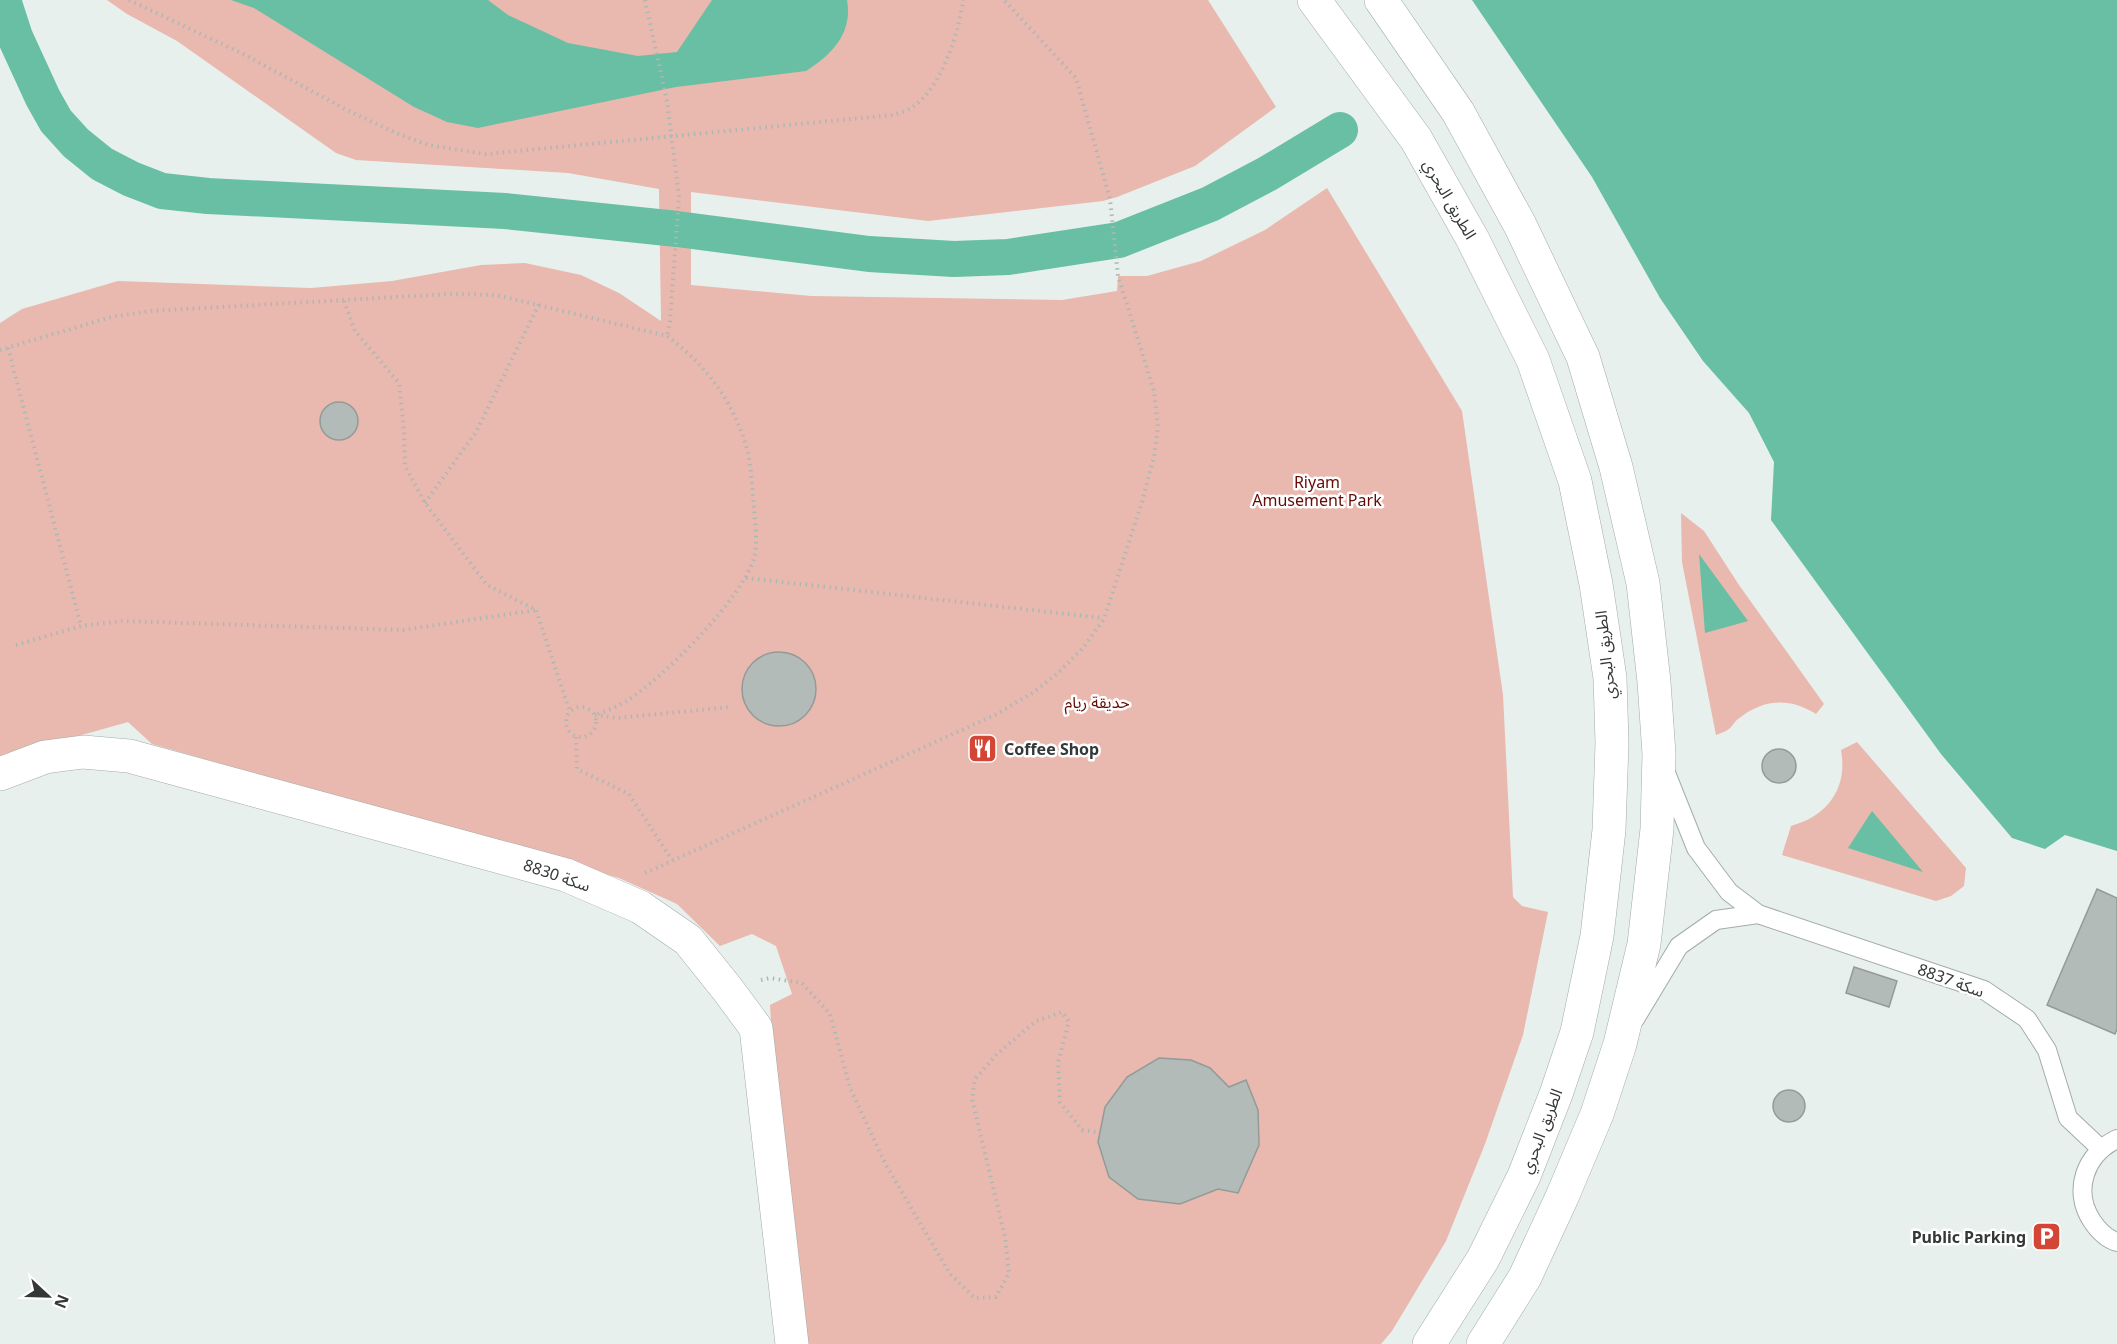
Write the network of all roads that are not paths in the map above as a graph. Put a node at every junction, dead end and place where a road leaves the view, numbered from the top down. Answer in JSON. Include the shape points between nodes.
{"nodes":[{"id":1,"x":1314,"y":0,"type":"edge"},
{"id":2,"x":1381,"y":0,"type":"edge"},
{"id":3,"x":1659,"y":754,"type":"junction"},
{"id":4,"x":0,"y":774,"type":"edge"},
{"id":5,"x":1758,"y":914,"type":"junction"},
{"id":6,"x":1620,"y":1044,"type":"junction"},
{"id":7,"x":2117,"y":1139,"type":"edge"},
{"id":8,"x":2101,"y":1149,"type":"junction"},
{"id":9,"x":2117,"y":1242,"type":"edge"},
{"id":10,"x":792,"y":1344,"type":"edge"},
{"id":11,"x":1429,"y":1344,"type":"edge"},
{"id":12,"x":1483,"y":1344,"type":"edge"}],
"edges":[{"from":1,"to":11,"type":"main road","name":"الطريق البحري","via":[[1416,139],[1472,238],[1533,360],[1575,481],[1610,678],[1609,830],[1597,936],[1577,1032],[1524,1176],[1483,1259]]},
{"from":2,"to":3,"type":"main road","via":[[1458,112],[1520,225],[1583,357],[1616,467],[1643,583]]},
{"from":3,"to":5,"type":"lane","name":"سكة 8837","via":[[1696,848],[1729,892]]},
{"from":3,"to":6,"type":"main road","via":[[1657,829],[1644,944]]},
{"from":4,"to":10,"type":"main road","name":"سكة 8830","via":[[45,758],[83,752],[129,756],[566,875],[640,907],[688,940],[756,1028]]},
{"from":5,"to":6,"type":"lane","name":"سكة 8837","via":[[1716,920],[1679,946]]},
{"from":5,"to":8,"type":"lane","name":"سكة 8837","via":[[1984,990],[2027,1019],[2047,1050],[2068,1118]]},
{"from":6,"to":12,"type":"main road","via":[[1597,1114],[1562,1197],[1525,1277]]},
{"from":7,"to":8,"type":"lane"},
{"from":8,"to":9,"type":"lane","via":[[2084,1176],[2082,1195],[2097,1229]]}]}
